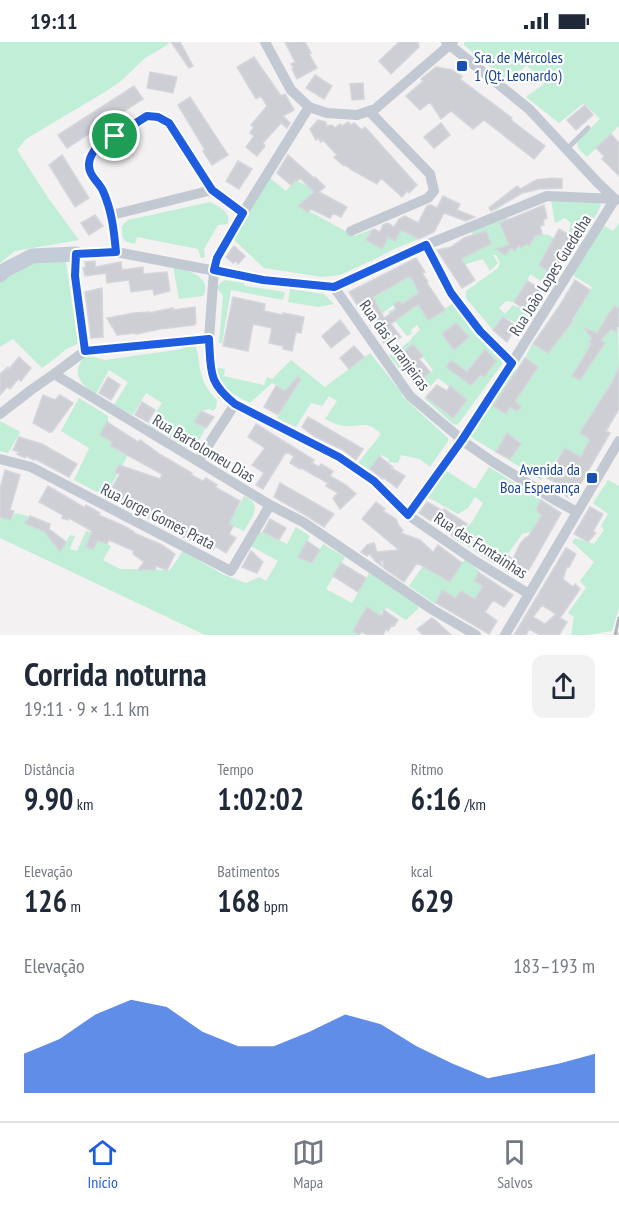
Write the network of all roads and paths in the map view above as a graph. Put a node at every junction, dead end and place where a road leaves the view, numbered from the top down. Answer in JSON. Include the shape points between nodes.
{"nodes":[{"id":1,"x":265,"y":42,"type":"edge"},
{"id":2,"x":450,"y":43,"type":"edge"},
{"id":3,"x":309,"y":107,"type":"junction"},
{"id":4,"x":369,"y":111,"type":"junction"},
{"id":5,"x":588,"y":128,"type":"dead end"},
{"id":6,"x":567,"y":149,"type":"junction"},
{"id":7,"x":212,"y":190,"type":"junction"},
{"id":8,"x":617,"y":200,"type":"edge"},
{"id":9,"x":243,"y":213,"type":"junction"},
{"id":10,"x":112,"y":215,"type":"junction"},
{"id":11,"x":351,"y":231,"type":"dead end"},
{"id":12,"x":426,"y":245,"type":"junction"},
{"id":13,"x":116,"y":252,"type":"junction"},
{"id":14,"x":76,"y":254,"type":"junction"},
{"id":15,"x":214,"y":270,"type":"junction"},
{"id":16,"x":0,"y":275,"type":"edge"},
{"id":17,"x":334,"y":287,"type":"junction"},
{"id":18,"x":209,"y":339,"type":"junction"},
{"id":19,"x":85,"y":351,"type":"junction"},
{"id":20,"x":512,"y":363,"type":"junction"},
{"id":21,"x":54,"y":374,"type":"junction"},
{"id":22,"x":235,"y":404,"type":"junction"},
{"id":23,"x":0,"y":414,"type":"edge"},
{"id":24,"x":462,"y":440,"type":"junction"},
{"id":25,"x":619,"y":441,"type":"edge"},
{"id":26,"x":0,"y":459,"type":"edge"},
{"id":27,"x":198,"y":462,"type":"junction"},
{"id":28,"x":270,"y":506,"type":"junction"},
{"id":29,"x":577,"y":512,"type":"junction"},
{"id":30,"x":408,"y":515,"type":"junction"},
{"id":31,"x":529,"y":594,"type":"junction"},
{"id":32,"x":476,"y":635,"type":"edge"},
{"id":33,"x":505,"y":635,"type":"edge"}],
"edges":[{"from":1,"to":3,"type":"street","via":[[291,90]]},
{"from":2,"to":4,"type":"street"},
{"from":2,"to":6,"type":"street","via":[[529,109]]},
{"from":3,"to":4,"type":"street","via":[[357,115]]},
{"from":3,"to":9,"type":"street","name":"Rua das Fontainhas"},
{"from":4,"to":11,"type":"street","via":[[430,174],[434,191],[428,198]]},
{"from":5,"to":6,"type":"lane"},
{"from":6,"to":8,"type":"street"},
{"from":7,"to":9,"type":"street"},
{"from":7,"to":10,"type":"street"},
{"from":7,"to":10,"type":"street","via":[[169,123],[147,116],[91,155],[90,171]]},
{"from":8,"to":12,"type":"street","via":[[547,196]]},
{"from":8,"to":20,"type":"street","name":"Rua João Lopes Guedelha"},
{"from":9,"to":15,"type":"street","name":"Rua das Fontainhas"},
{"from":10,"to":13,"type":"street"},
{"from":12,"to":17,"type":"street"},
{"from":12,"to":20,"type":"street","via":[[451,293],[480,331]]},
{"from":13,"to":14,"type":"street"},
{"from":13,"to":15,"type":"street"},
{"from":14,"to":16,"type":"street","via":[[32,256]]},
{"from":14,"to":19,"type":"street","via":[[75,276]]},
{"from":15,"to":17,"type":"street","via":[[263,280]]},
{"from":15,"to":18,"type":"street","name":"Rua das Fontainhas"},
{"from":17,"to":24,"type":"street","name":"Rua das Laranjeiras","via":[[410,396]]},
{"from":18,"to":19,"type":"street"},
{"from":18,"to":22,"type":"street","name":"Rua das Fontainhas","via":[[213,379],[222,394]]},
{"from":19,"to":21,"type":"street"},
{"from":20,"to":24,"type":"street","name":"Rua João Lopes Guedelha"},
{"from":21,"to":23,"type":"street"},
{"from":21,"to":27,"type":"street","name":"Rua Bartolomeu Dias"},
{"from":22,"to":27,"type":"street"},
{"from":22,"to":30,"type":"street","name":"Rua das Fontainhas","via":[[339,457],[374,481]]},
{"from":24,"to":29,"type":"street","name":"Rua das Laranjeiras"},
{"from":24,"to":30,"type":"street","name":"Rua João Lopes Guedelha"},
{"from":25,"to":29,"type":"street"},
{"from":26,"to":28,"type":"street","name":"Rua Jorge Gomes Prata","via":[[31,467],[231,571]]},
{"from":27,"to":28,"type":"street","name":"Rua Bartolomeu Dias"},
{"from":28,"to":32,"type":"street","name":"Rua Bartolomeu Dias","via":[[303,522]]},
{"from":29,"to":31,"type":"street"},
{"from":30,"to":31,"type":"street","name":"Rua das Fontainhas"},
{"from":31,"to":33,"type":"street"}]}
